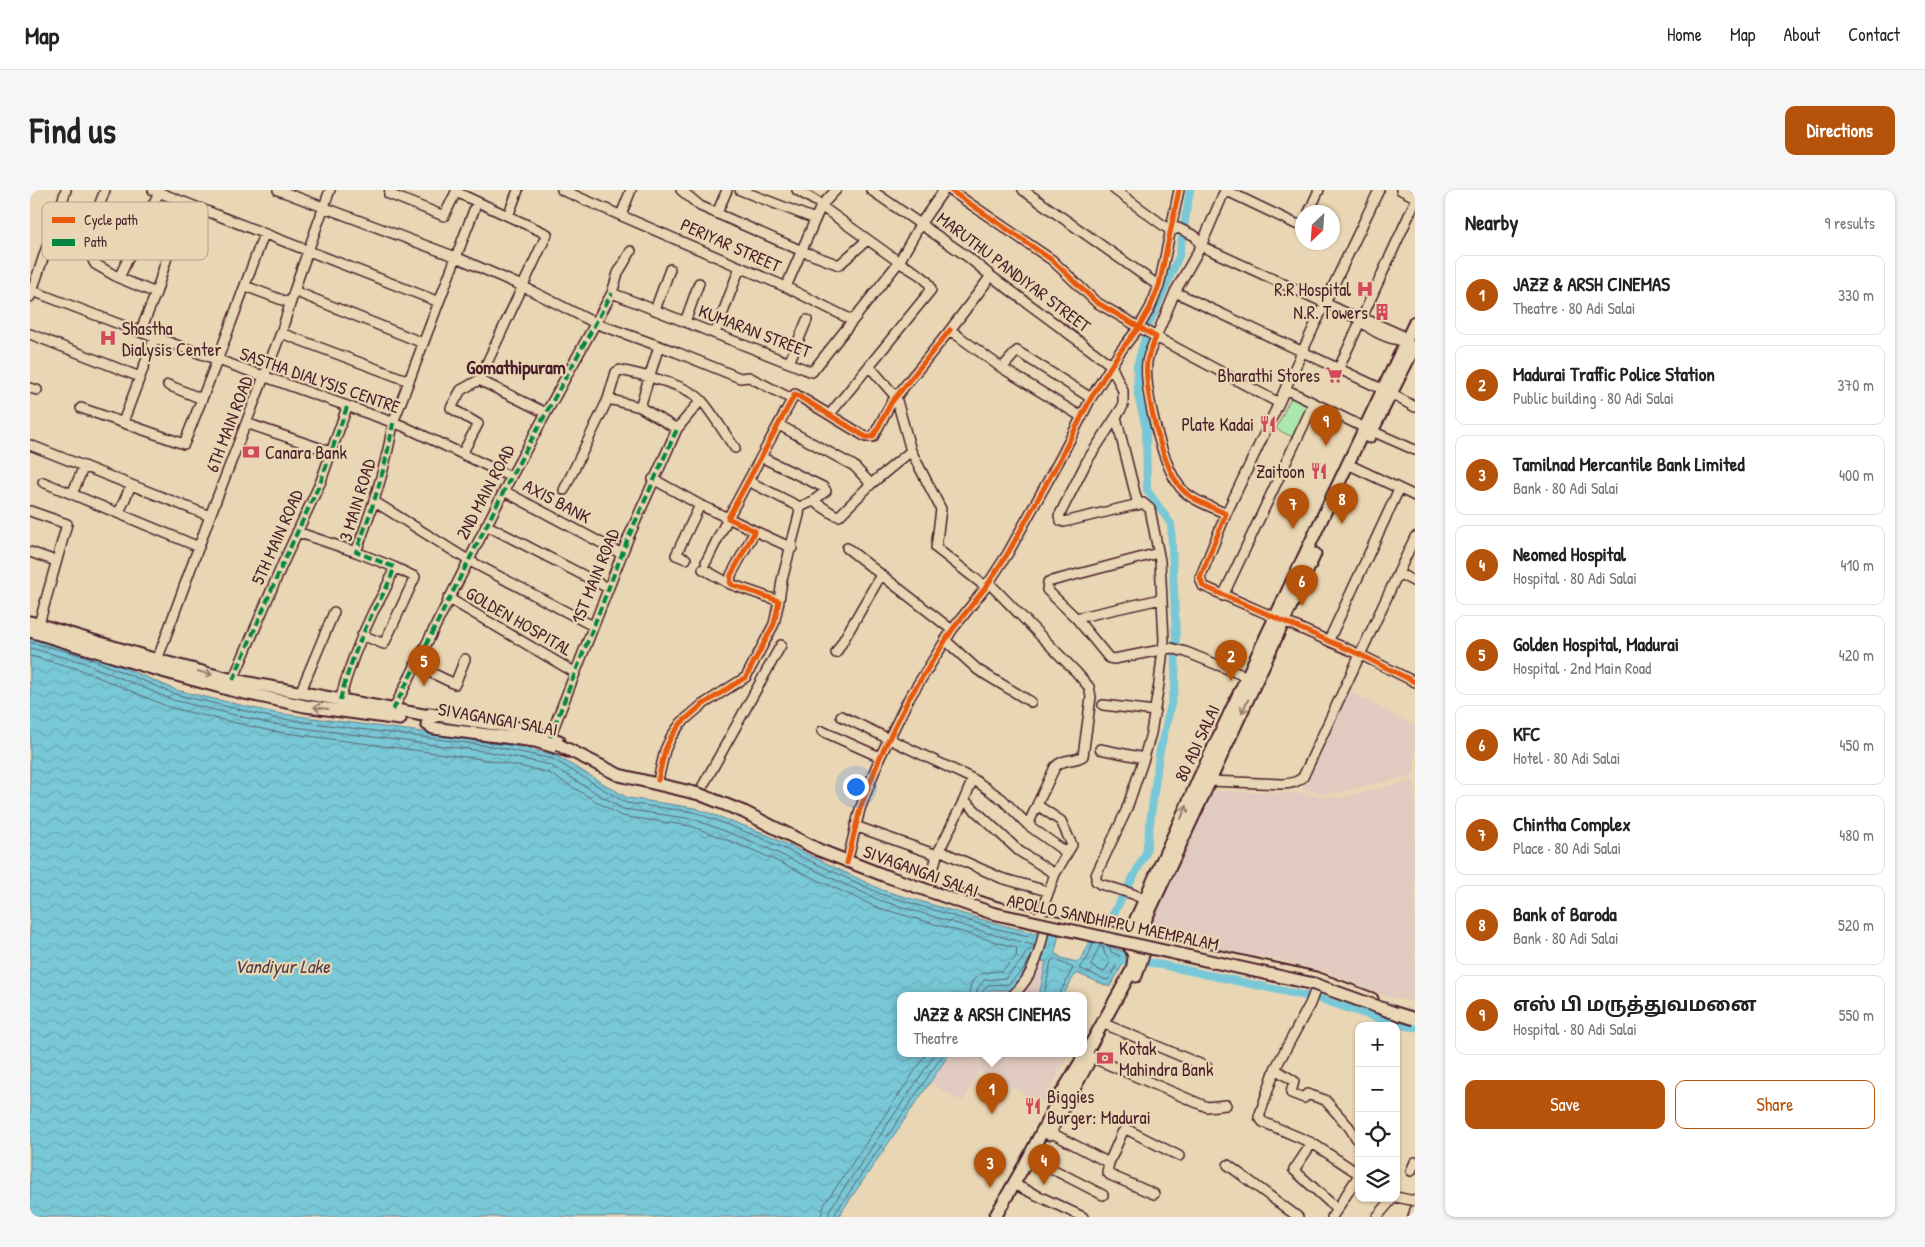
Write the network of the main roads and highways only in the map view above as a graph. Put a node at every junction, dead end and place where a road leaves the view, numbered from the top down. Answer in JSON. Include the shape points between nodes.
{"nodes":[{"id":1,"x":1415,"y":322,"type":"edge"},
{"id":2,"x":1412,"y":344,"type":"edge"},
{"id":3,"x":1369,"y":429,"type":"junction"},
{"id":4,"x":1280,"y":619,"type":"junction"},
{"id":5,"x":33,"y":626,"type":"edge"},
{"id":6,"x":156,"y":665,"type":"junction"},
{"id":7,"x":427,"y":720,"type":"junction"},
{"id":8,"x":556,"y":742,"type":"junction"},
{"id":9,"x":1204,"y":778,"type":"junction"},
{"id":10,"x":848,"y":860,"type":"junction"},
{"id":11,"x":1043,"y":922,"type":"junction"},
{"id":12,"x":1122,"y":939,"type":"junction"},
{"id":13,"x":1141,"y":951,"type":"junction"},
{"id":14,"x":1415,"y":1016,"type":"edge"},
{"id":15,"x":1415,"y":1023,"type":"edge"},
{"id":16,"x":1017,"y":1185,"type":"junction"},
{"id":17,"x":995,"y":1217,"type":"edge"},
{"id":18,"x":1004,"y":1217,"type":"edge"}],
"edges":[{"from":1,"to":2,"type":"main road","name":"80 ADI SALAI"},
{"from":2,"to":3,"type":"main road","name":"80 ADI SALAI"},
{"from":3,"to":4,"type":"main road","name":"80 ADI SALAI"},
{"from":3,"to":4,"type":"main road","name":"80 ADI SALAI","via":[[1354,468]]},
{"from":4,"to":9,"type":"main road","name":"80 ADI SALAI"},
{"from":5,"to":6,"type":"main road","name":"SIVAGANGAI SALAI"},
{"from":6,"to":7,"type":"main road","name":"SIVAGANGAI SALAI","one_way":true,"via":[[393,710]]},
{"from":7,"to":6,"type":"main road","name":"SIVAGANGAI SALAI","one_way":true,"via":[[305,706],[231,690]]},
{"from":7,"to":8,"type":"main road","name":"SIVAGANGAI SALAI"},
{"from":7,"to":10,"type":"main road","name":"SIVAGANGAI SALAI","via":[[433,728],[535,741],[561,748],[619,776],[698,796],[743,813],[786,836]]},
{"from":8,"to":10,"type":"main road","name":"SIVAGANGAI SALAI","via":[[620,771],[700,791],[745,809]]},
{"from":8,"to":14,"type":"main road","name":"APOLLO SANDHIPPU MAEMPALAM","bridge":true,"via":[[619,775],[699,794],[744,812],[820,850],[992,913],[1314,984],[1378,1008]]},
{"from":12,"to":9,"type":"main road","name":"80 ADI SALAI","one_way":true,"via":[[1145,900]]},
{"from":9,"to":13,"type":"main road","name":"80 ADI SALAI","via":[[1143,925]]},
{"from":10,"to":11,"type":"main road","name":"SIVAGANGAI SALAI"},
{"from":10,"to":11,"type":"main road","name":"SIVAGANGAI SALAI","via":[[992,915]]},
{"from":11,"to":12,"type":"main road","name":"SIVAGANGAI SALAI"},
{"from":12,"to":13,"type":"main road","via":[[1134,951]]},
{"from":12,"to":13,"type":"main road","name":"SIVAGANGAI SALAI","via":[[1135,935]]},
{"from":13,"to":14,"type":"main road","name":"SIVAGANGAI SALAI","via":[[1316,978]]},
{"from":13,"to":15,"type":"main road","name":"SIVAGANGAI SALAI","via":[[1315,990]]},
{"from":13,"to":16,"type":"main road","name":"80 ADI SALAI","via":[[1135,971],[1089,1055],[1061,1094],[1047,1130]]},
{"from":16,"to":17,"type":"main road","name":"80 ADI SALAI"},
{"from":16,"to":18,"type":"main road","name":"80 ADI SALAI"}]}
